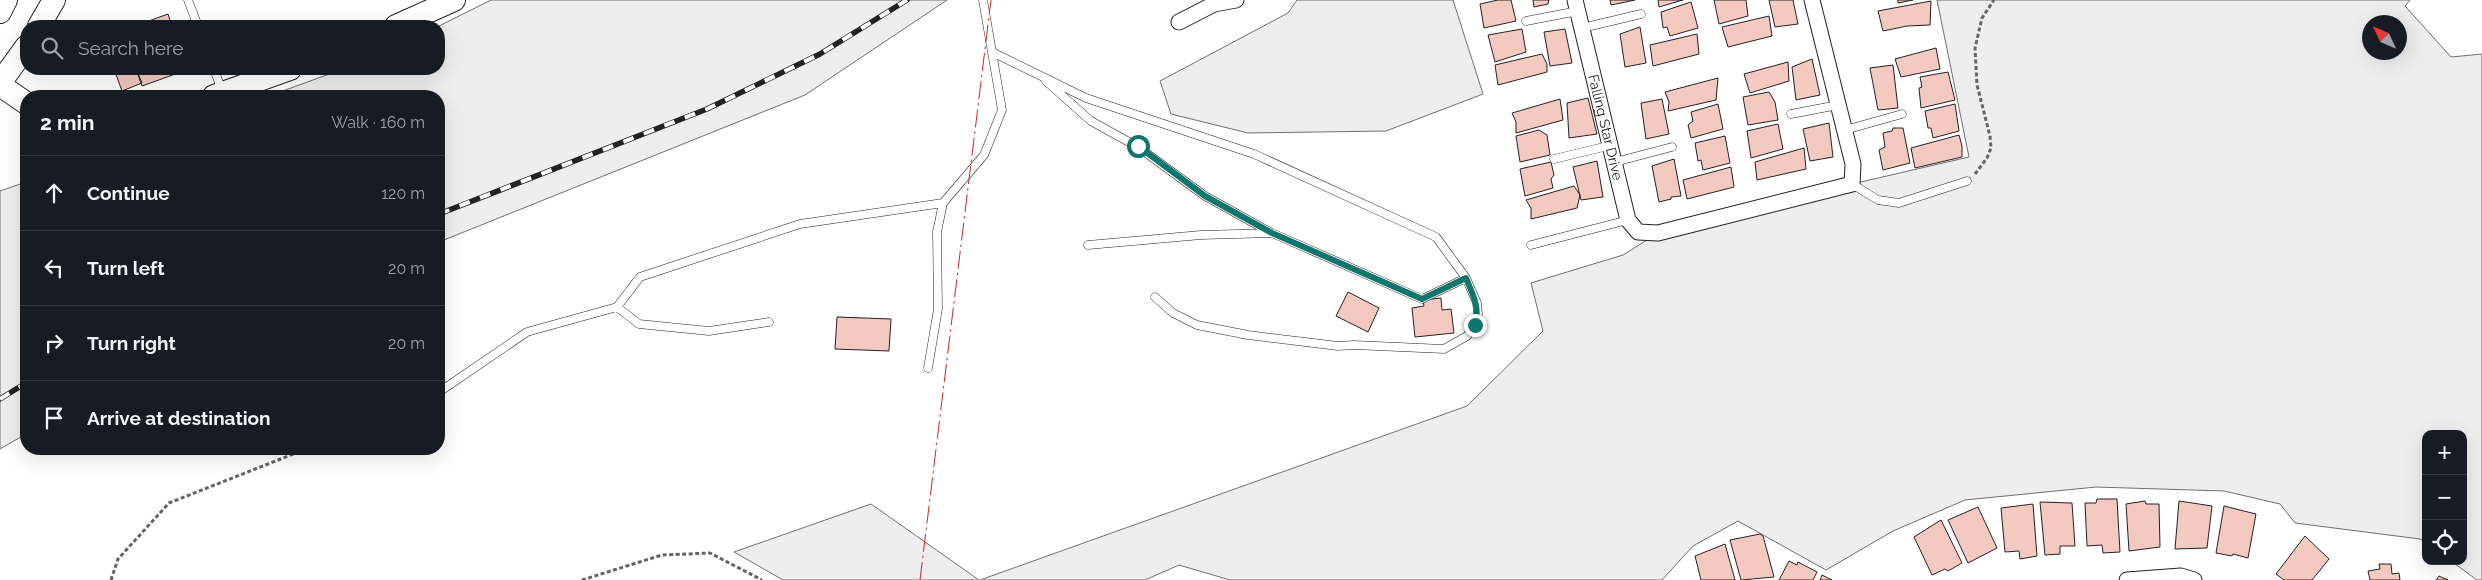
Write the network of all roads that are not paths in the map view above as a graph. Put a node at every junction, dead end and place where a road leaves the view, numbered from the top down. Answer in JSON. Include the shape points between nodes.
{"nodes":[{"id":1,"x":6,"y":0,"type":"edge"},
{"id":2,"x":54,"y":0,"type":"edge"},
{"id":3,"x":188,"y":0,"type":"edge"},
{"id":4,"x":454,"y":0,"type":"edge"},
{"id":5,"x":983,"y":0,"type":"edge"},
{"id":6,"x":1236,"y":0,"type":"edge"},
{"id":7,"x":1812,"y":0,"type":"edge"},
{"id":8,"x":1576,"y":6,"type":"edge"},
{"id":9,"x":0,"y":12,"type":"edge"},
{"id":10,"x":1641,"y":14,"type":"dead end"},
{"id":11,"x":42,"y":20,"type":"edge"},
{"id":12,"x":196,"y":20,"type":"edge"},
{"id":13,"x":409,"y":20,"type":"edge"},
{"id":14,"x":1526,"y":21,"type":"dead end"},
{"id":15,"x":1179,"y":22,"type":"dead end"},
{"id":16,"x":1582,"y":28,"type":"junction"},
{"id":17,"x":992,"y":52,"type":"junction"},
{"id":18,"x":20,"y":56,"type":"edge"},
{"id":19,"x":1037,"y":74,"type":"junction"},
{"id":20,"x":215,"y":75,"type":"edge"},
{"id":21,"x":273,"y":75,"type":"edge"},
{"id":22,"x":0,"y":84,"type":"edge"},
{"id":23,"x":217,"y":90,"type":"edge"},
{"id":24,"x":232,"y":90,"type":"edge"},
{"id":25,"x":20,"y":99,"type":"edge"},
{"id":26,"x":1838,"y":105,"type":"junction"},
{"id":27,"x":1791,"y":114,"type":"dead end"},
{"id":28,"x":1902,"y":114,"type":"dead end"},
{"id":29,"x":1844,"y":130,"type":"junction"},
{"id":30,"x":1612,"y":145,"type":"junction"},
{"id":31,"x":1672,"y":147,"type":"dead end"},
{"id":32,"x":1554,"y":159,"type":"dead end"},
{"id":33,"x":1615,"y":162,"type":"junction"},
{"id":34,"x":1967,"y":181,"type":"road end"},
{"id":35,"x":1852,"y":184,"type":"junction"},
{"id":36,"x":944,"y":203,"type":"junction"},
{"id":37,"x":1628,"y":220,"type":"junction"},
{"id":38,"x":1272,"y":233,"type":"junction"},
{"id":39,"x":1088,"y":245,"type":"dead end"},
{"id":40,"x":1531,"y":245,"type":"dead end"},
{"id":41,"x":1466,"y":278,"type":"junction"},
{"id":42,"x":1155,"y":297,"type":"dead end"},
{"id":43,"x":617,"y":307,"type":"junction"},
{"id":44,"x":769,"y":322,"type":"dead end"},
{"id":45,"x":928,"y":368,"type":"dead end"},
{"id":46,"x":445,"y":388,"type":"edge"},
{"id":47,"x":2127,"y":580,"type":"edge"},
{"id":48,"x":2194,"y":580,"type":"edge"}],
"edges":[{"from":1,"to":9,"type":"main road"},
{"from":2,"to":11,"type":"main road"},
{"from":3,"to":12,"type":"lane"},
{"from":4,"to":13,"type":"main road"},
{"from":5,"to":17,"type":"lane"},
{"from":6,"to":15,"type":"street","via":[[1214,4]]},
{"from":7,"to":26,"type":"street"},
{"from":8,"to":14,"type":"lane"},
{"from":8,"to":16,"type":"street","name":"Falling Star Drive"},
{"from":10,"to":16,"type":"lane"},
{"from":16,"to":30,"type":"street","name":"Falling Star Drive"},
{"from":17,"to":19,"type":"lane"},
{"from":17,"to":36,"type":"lane","via":[[1002,110],[984,155]]},
{"from":18,"to":22,"type":"main road"},
{"from":19,"to":38,"type":"lane","via":[[1091,121],[1138,146],[1205,196]]},
{"from":19,"to":41,"type":"lane","via":[[1086,98],[1254,154],[1436,237]]},
{"from":20,"to":23,"type":"lane"},
{"from":21,"to":24,"type":"main road"},
{"from":22,"to":25,"type":"main road"},
{"from":26,"to":27,"type":"lane"},
{"from":26,"to":29,"type":"street"},
{"from":28,"to":29,"type":"lane"},
{"from":29,"to":35,"type":"street","via":[[1853,164]]},
{"from":30,"to":32,"type":"lane"},
{"from":30,"to":33,"type":"street","name":"Falling Star Drive"},
{"from":31,"to":33,"type":"lane"},
{"from":33,"to":37,"type":"street","name":"Falling Star Drive"},
{"from":34,"to":35,"type":"lane","via":[[1899,203],[1878,200]]},
{"from":35,"to":37,"type":"street","via":[[1658,233],[1638,232]]},
{"from":36,"to":43,"type":"lane","via":[[791,227],[640,277]]},
{"from":36,"to":45,"type":"lane","via":[[937,232],[938,309]]},
{"from":37,"to":40,"type":"lane"},
{"from":38,"to":39,"type":"lane","via":[[1201,235]]},
{"from":38,"to":41,"type":"lane","via":[[1422,299]]},
{"from":41,"to":42,"type":"lane","via":[[1477,302],[1475,325],[1467,336],[1444,349],[1338,346],[1248,335],[1197,325],[1173,313]]},
{"from":43,"to":44,"type":"lane","via":[[638,324],[709,331]]},
{"from":43,"to":46,"type":"lane","via":[[527,332]]},
{"from":47,"to":48,"type":"street","via":[[2180,576]]}]}
